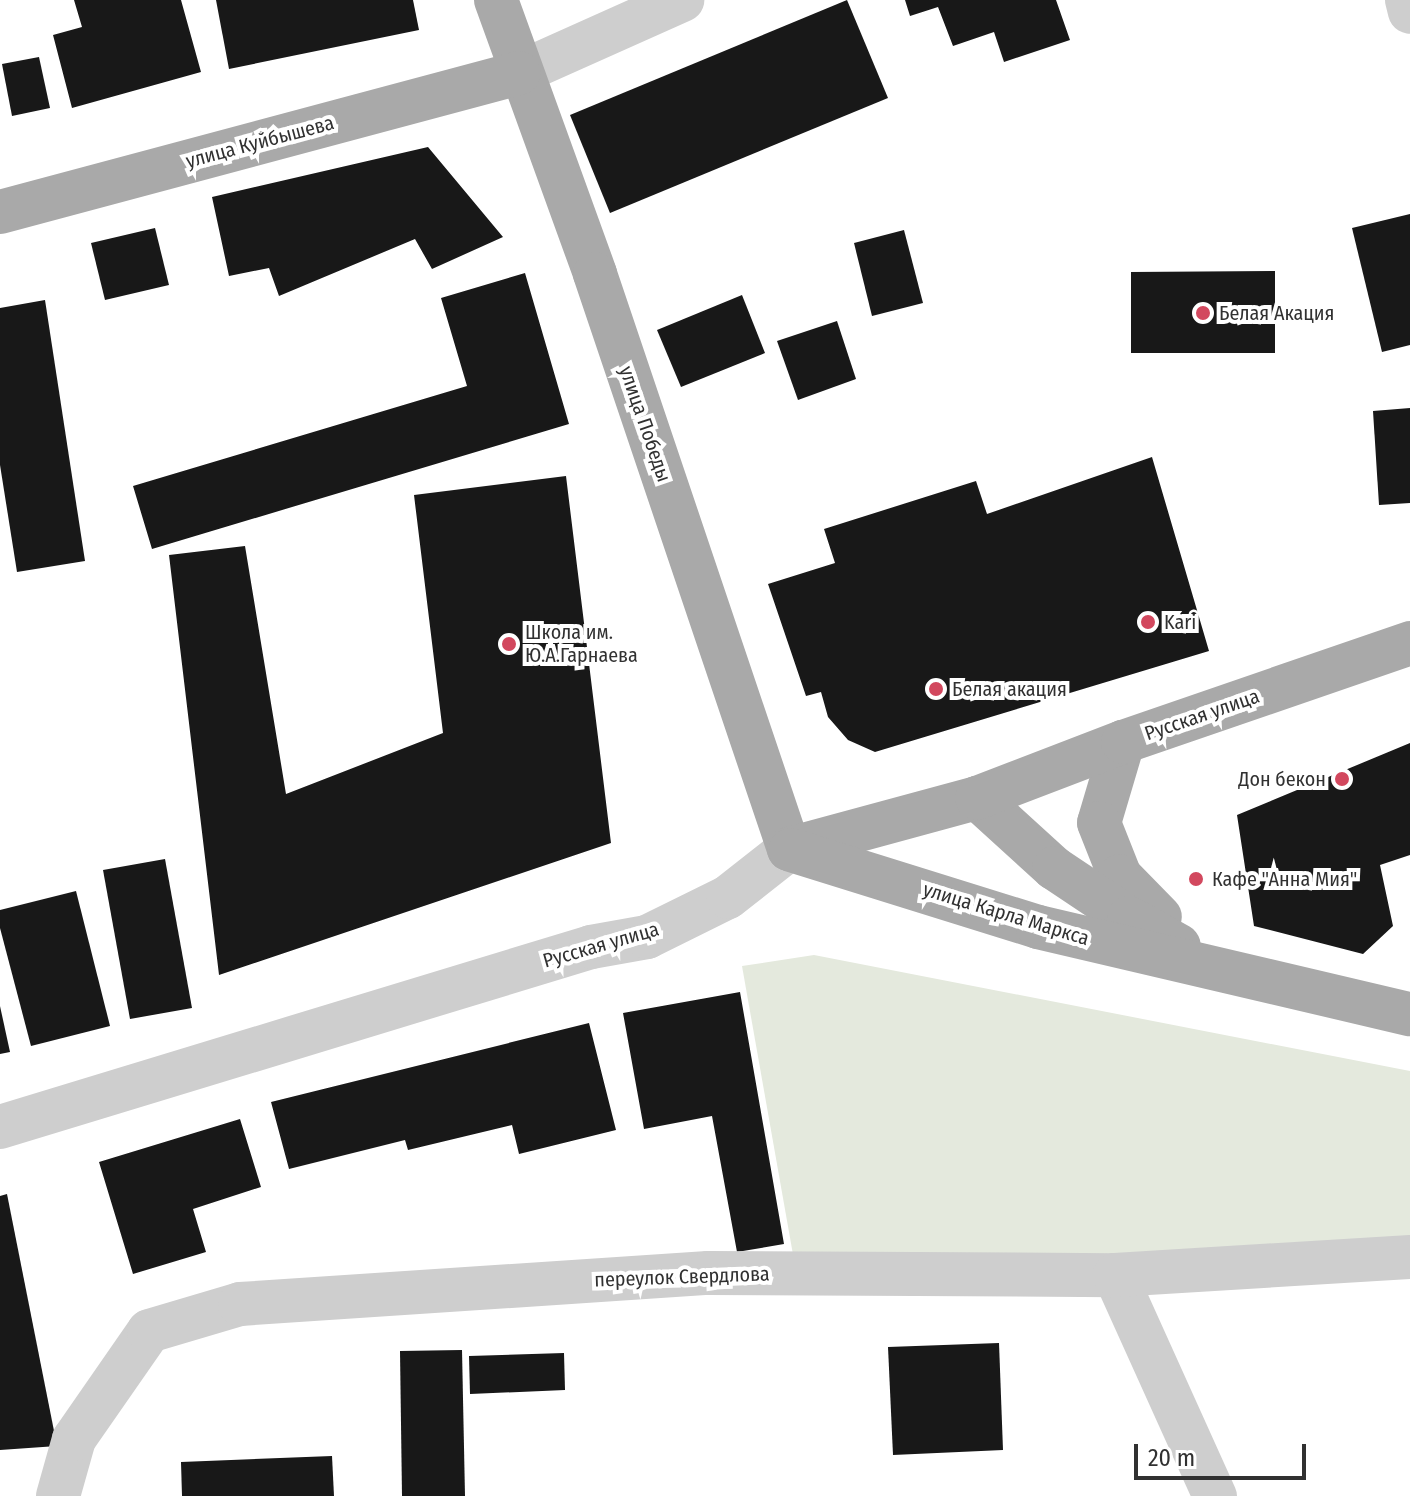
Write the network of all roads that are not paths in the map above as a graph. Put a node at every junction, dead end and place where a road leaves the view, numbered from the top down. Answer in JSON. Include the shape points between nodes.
{"nodes":[{"id":1,"x":682,"y":0,"type":"edge"},
{"id":2,"x":1407,"y":0,"type":"edge"},
{"id":3,"x":1410,"y":12,"type":"edge"},
{"id":4,"x":501,"y":15,"type":"edge"},
{"id":5,"x":519,"y":73,"type":"junction"},
{"id":6,"x":0,"y":212,"type":"edge"},
{"id":7,"x":1410,"y":643,"type":"edge"},
{"id":8,"x":1123,"y":742,"type":"junction"},
{"id":9,"x":977,"y":798,"type":"junction"},
{"id":10,"x":789,"y":849,"type":"junction"},
{"id":11,"x":1226,"y":972,"type":"junction"},
{"id":12,"x":1410,"y":1014,"type":"edge"},
{"id":13,"x":0,"y":1127,"type":"edge"},
{"id":14,"x":1410,"y":1257,"type":"edge"},
{"id":15,"x":1115,"y":1275,"type":"junction"},
{"id":16,"x":58,"y":1496,"type":"edge"},
{"id":17,"x":1215,"y":1496,"type":"edge"}],
"edges":[{"from":1,"to":5,"type":"street"},
{"from":2,"to":3,"type":"street"},
{"from":4,"to":5,"type":"main road","name":"улица Победы"},
{"from":5,"to":6,"type":"main road","name":"улица Куйбышева"},
{"from":5,"to":10,"type":"main road","name":"улица Победы","via":[[595,274]]},
{"from":7,"to":8,"type":"main road","name":"Русская улица"},
{"from":8,"to":9,"type":"main road","name":"Русская улица"},
{"from":8,"to":11,"type":"main road","name":"улица Карла Маркса","via":[[1099,823],[1120,876]]},
{"from":9,"to":10,"type":"main road","name":"Русская улица"},
{"from":9,"to":11,"type":"main road","name":"улица Карла Маркса","via":[[1054,868]]},
{"from":10,"to":11,"type":"main road","name":"улица Карла Маркса","via":[[1038,927]]},
{"from":10,"to":13,"type":"street","name":"Русская улица","via":[[728,897],[647,937],[591,947]]},
{"from":11,"to":12,"type":"main road","name":"улица Карла Маркса"},
{"from":14,"to":15,"type":"street","name":"переулок Свердлова"},
{"from":15,"to":16,"type":"street","name":"переулок Свердлова","via":[[708,1273],[240,1304],[149,1331],[74,1439]]},
{"from":15,"to":17,"type":"street"}]}
